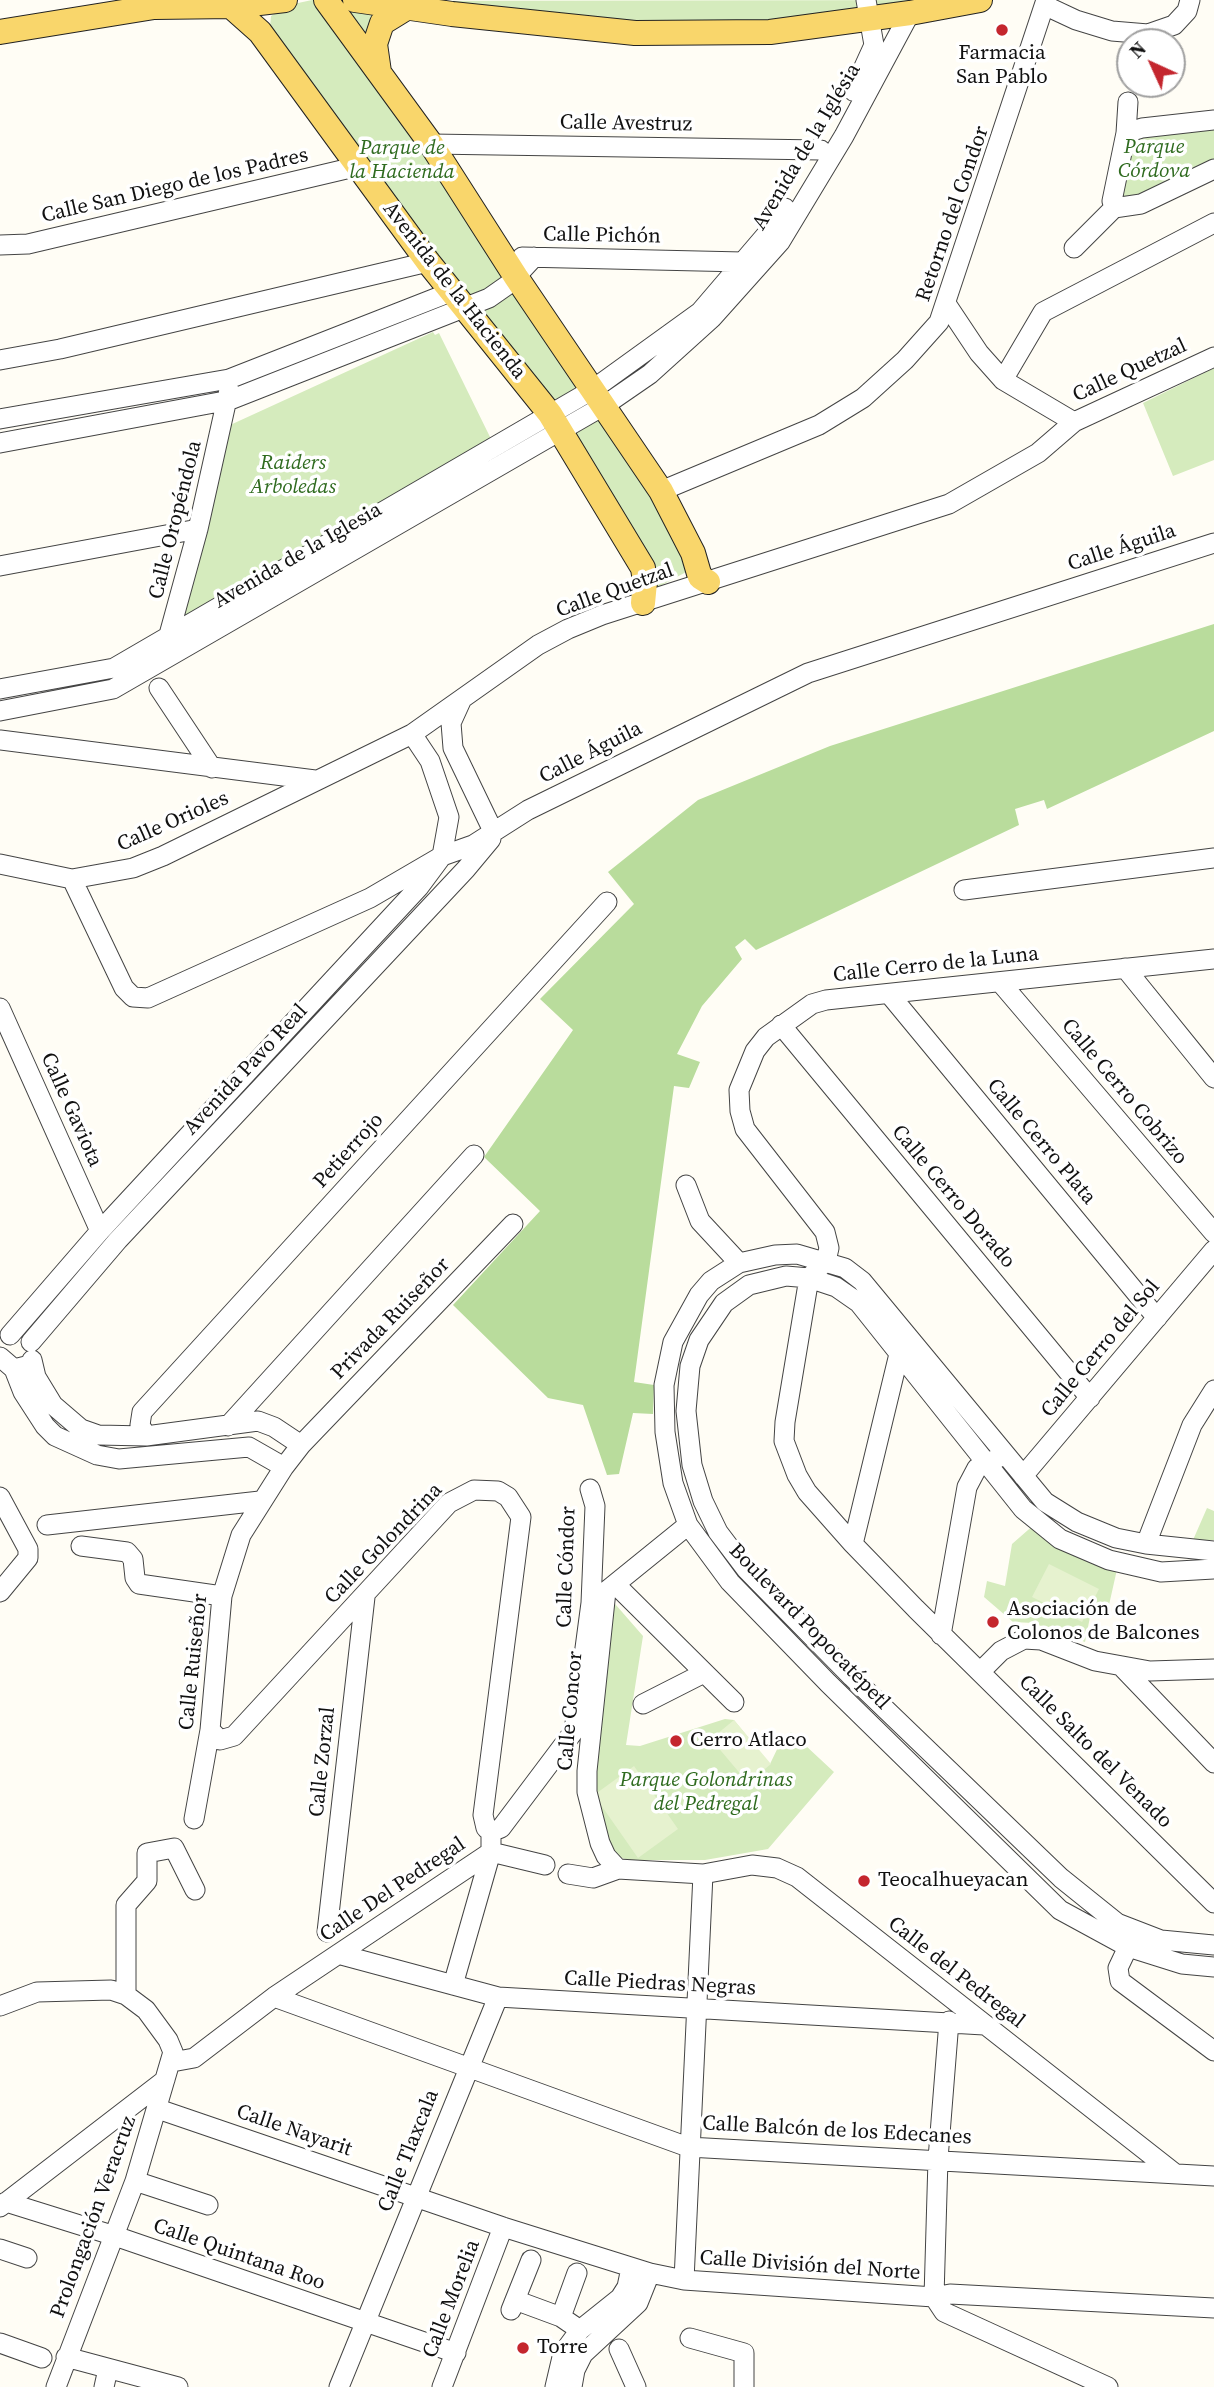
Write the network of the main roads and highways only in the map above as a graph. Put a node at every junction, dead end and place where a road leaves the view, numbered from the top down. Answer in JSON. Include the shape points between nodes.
{"nodes":[{"id":1,"x":285,"y":0,"type":"edge"},
{"id":2,"x":326,"y":0,"type":"edge"},
{"id":3,"x":355,"y":0,"type":"edge"},
{"id":4,"x":975,"y":1,"type":"edge"},
{"id":5,"x":161,"y":3,"type":"edge"},
{"id":6,"x":229,"y":3,"type":"edge"},
{"id":7,"x":408,"y":7,"type":"junction"},
{"id":8,"x":867,"y":9,"type":"edge"},
{"id":9,"x":0,"y":32,"type":"edge"},
{"id":10,"x":379,"y":73,"type":"junction"},
{"id":11,"x":711,"y":582,"type":"road end"},
{"id":12,"x":643,"y":603,"type":"road end"}],
"edges":[{"from":1,"to":6,"type":"main road"},
{"from":2,"to":10,"type":"main road"},
{"from":3,"to":7,"type":"main road"},
{"from":4,"to":8,"type":"main road","via":[[911,13]]},
{"from":5,"to":6,"type":"main road"},
{"from":5,"to":9,"type":"main road"},
{"from":6,"to":12,"type":"main road","name":"Avenida de la Hacienda","via":[[260,32],[428,262],[555,422],[643,568]]},
{"from":7,"to":8,"type":"main road","via":[[635,33],[770,32]]},
{"from":7,"to":10,"type":"main road","via":[[382,23],[375,44]]},
{"from":10,"to":11,"type":"main road","via":[[661,491],[701,577]]}]}
